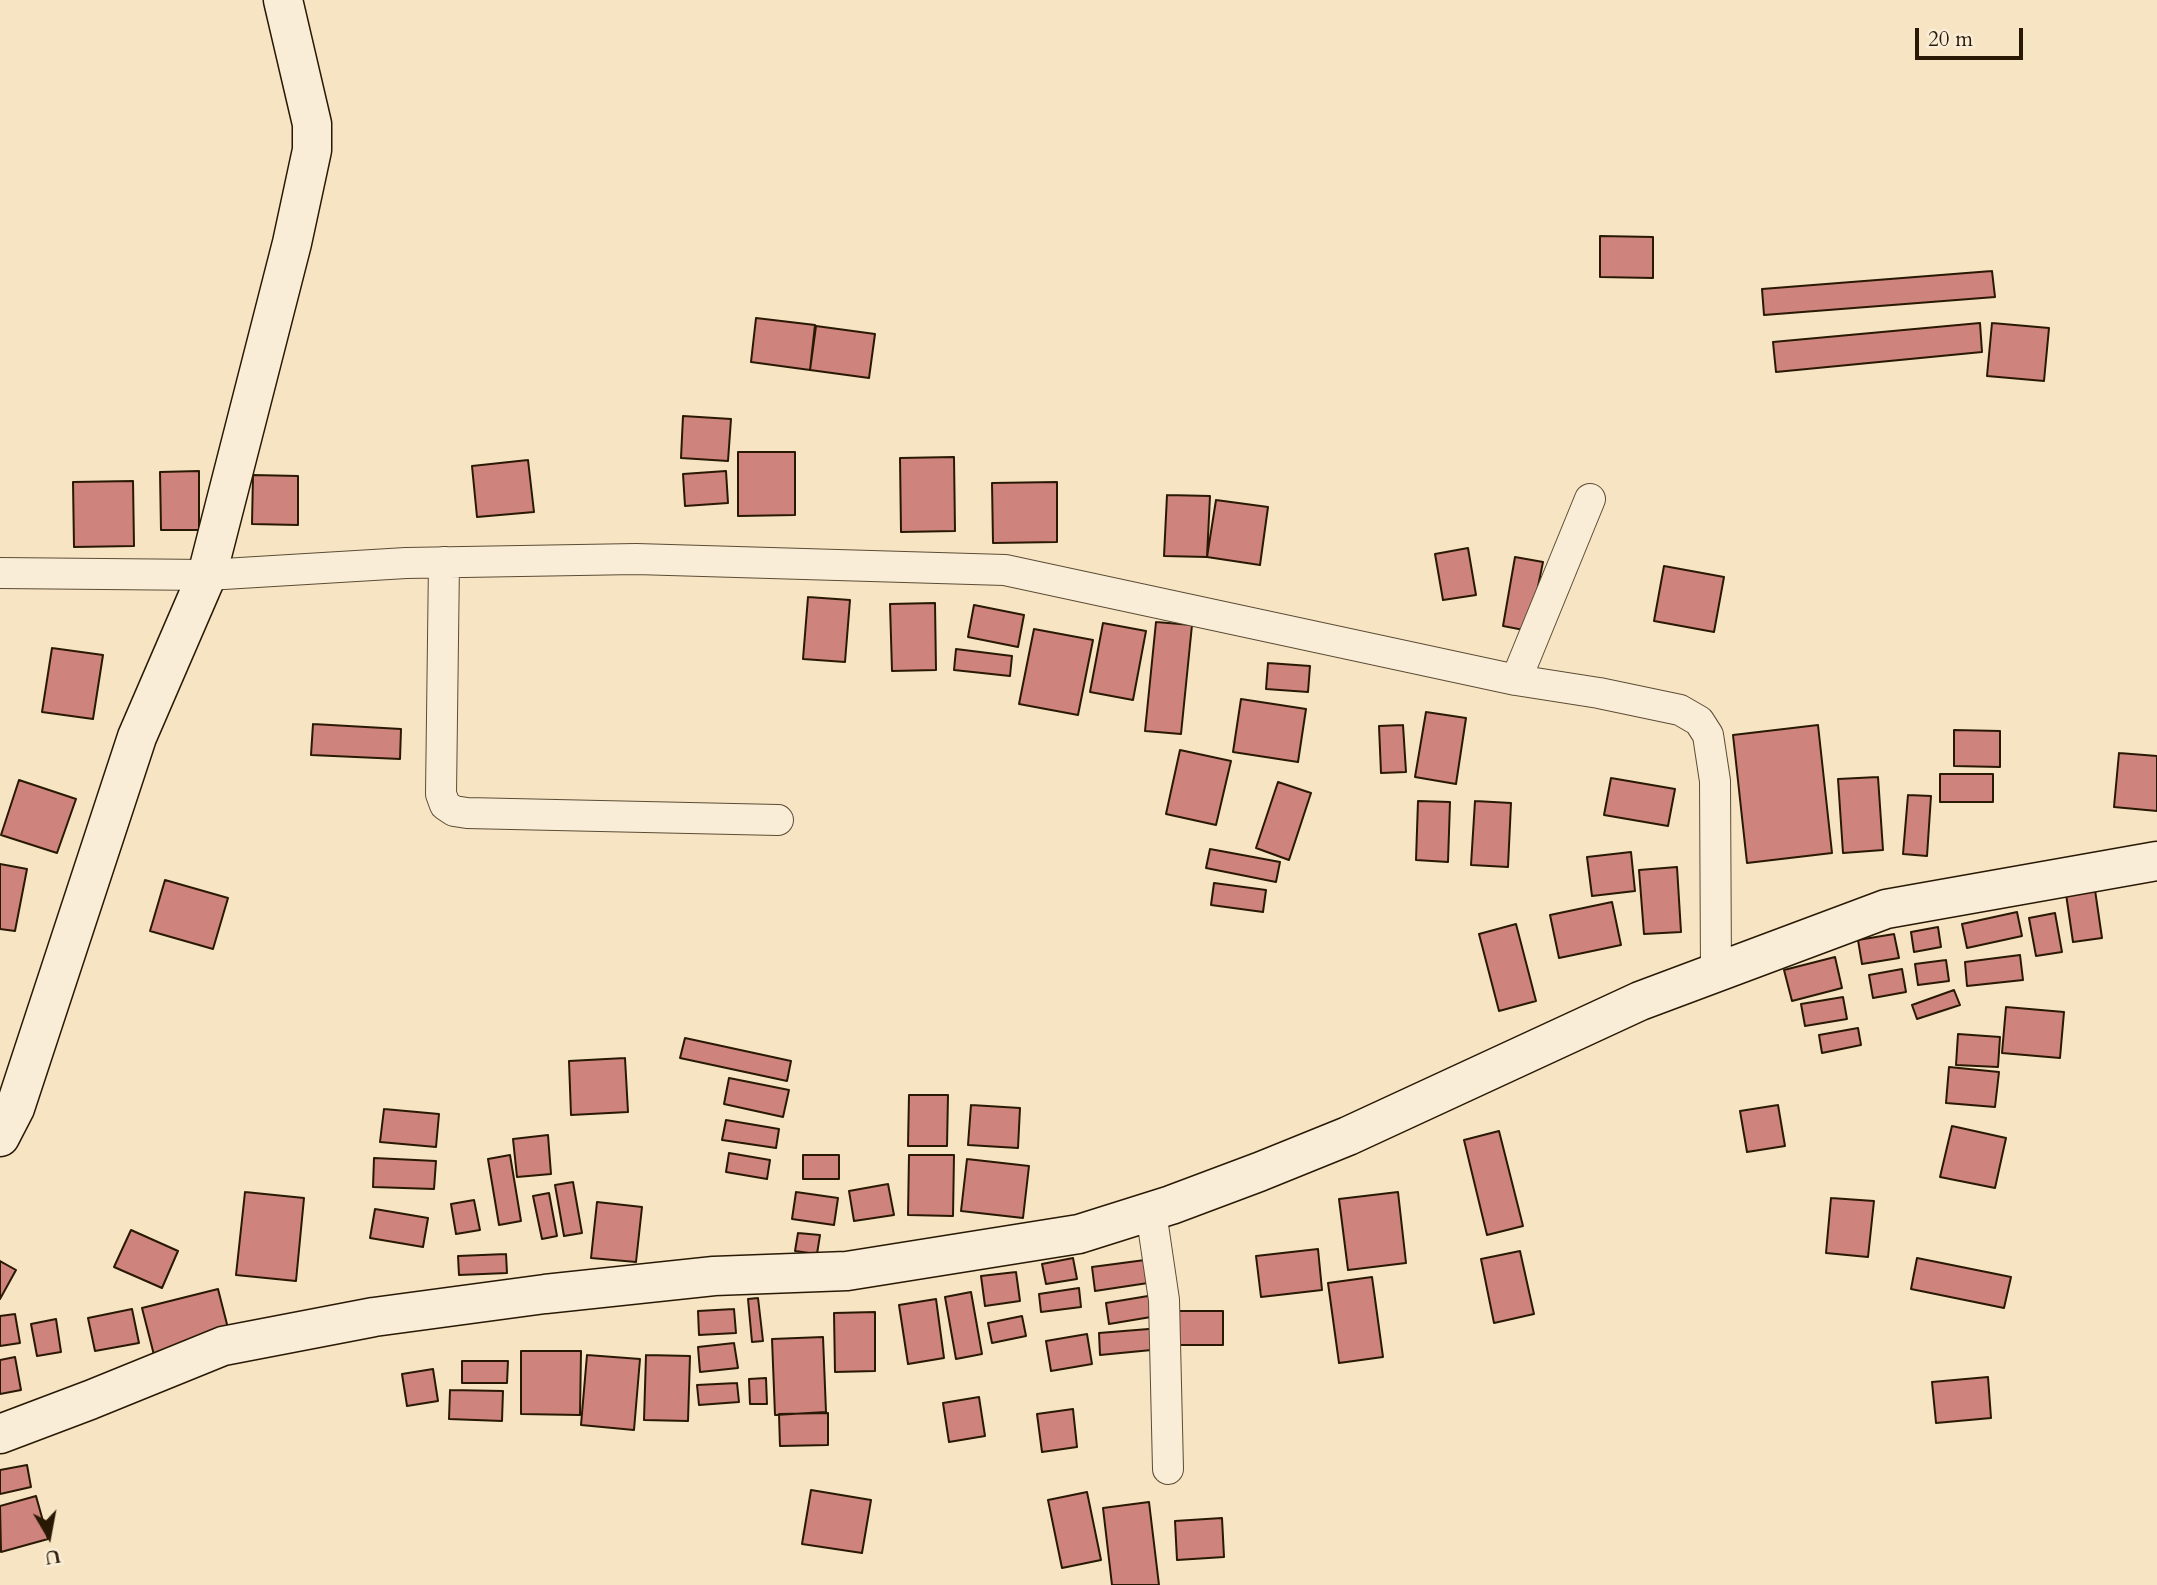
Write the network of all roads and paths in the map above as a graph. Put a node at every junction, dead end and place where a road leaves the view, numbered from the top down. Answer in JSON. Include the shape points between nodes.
{"nodes":[{"id":1,"x":283,"y":0,"type":"edge"},
{"id":2,"x":1590,"y":499,"type":"dead end"},
{"id":3,"x":443,"y":562,"type":"junction"},
{"id":4,"x":0,"y":573,"type":"edge"},
{"id":5,"x":207,"y":575,"type":"junction"},
{"id":6,"x":1516,"y":680,"type":"junction"},
{"id":7,"x":778,"y":820,"type":"dead end"},
{"id":8,"x":2157,"y":861,"type":"edge"},
{"id":9,"x":1716,"y":973,"type":"junction"},
{"id":10,"x":0,"y":1137,"type":"edge"},
{"id":11,"x":1150,"y":1212,"type":"junction"},
{"id":12,"x":0,"y":1434,"type":"edge"},
{"id":13,"x":1168,"y":1469,"type":"dead end"}],
"edges":[{"from":1,"to":5,"type":"street","via":[[312,124],[312,150]]},
{"from":2,"to":6,"type":"street"},
{"from":3,"to":5,"type":"street"},
{"from":3,"to":6,"type":"street","via":[[636,559],[1006,570]]},
{"from":3,"to":7,"type":"street","via":[[441,794],[445,805],[467,813]]},
{"from":4,"to":5,"type":"street"},
{"from":5,"to":10,"type":"street","via":[[138,737],[15,1108]]},
{"from":6,"to":9,"type":"street","via":[[1680,710],[1699,721],[1708,735],[1715,781]]},
{"from":8,"to":9,"type":"street","via":[[1886,909]]},
{"from":9,"to":11,"type":"street","via":[[1640,1001],[1348,1136]]},
{"from":11,"to":12,"type":"street","via":[[1079,1234],[859,1269],[714,1276],[545,1294],[273,1336],[223,1346]]},
{"from":11,"to":13,"type":"street","via":[[1164,1300]]}]}
